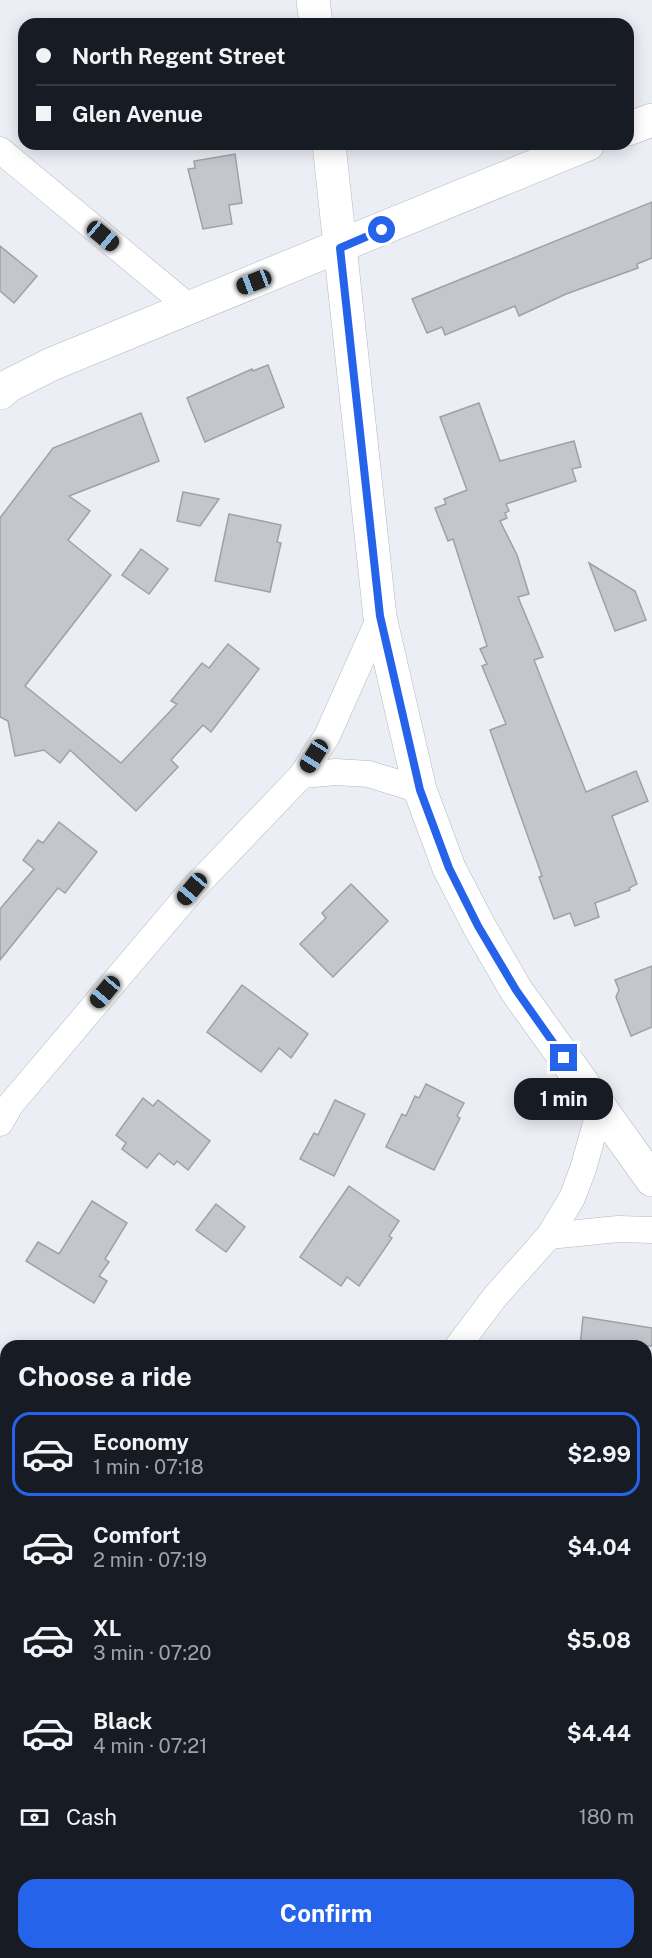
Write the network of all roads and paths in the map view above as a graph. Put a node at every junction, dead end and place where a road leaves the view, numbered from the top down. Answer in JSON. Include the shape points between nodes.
{"nodes":[{"id":1,"x":313,"y":0,"type":"edge"},
{"id":2,"x":315,"y":18,"type":"edge"},
{"id":3,"x":652,"y":120,"type":"edge"},
{"id":4,"x":634,"y":127,"type":"edge"},
{"id":5,"x":0,"y":150,"type":"edge"},
{"id":6,"x":330,"y":150,"type":"edge"},
{"id":7,"x":574,"y":150,"type":"edge"},
{"id":8,"x":340,"y":248,"type":"junction"},
{"id":9,"x":189,"y":307,"type":"junction"},
{"id":10,"x":0,"y":393,"type":"edge"},
{"id":11,"x":380,"y":616,"type":"junction"},
{"id":12,"x":302,"y":776,"type":"junction"},
{"id":13,"x":420,"y":790,"type":"junction"},
{"id":14,"x":601,"y":1106,"type":"junction"},
{"id":15,"x":0,"y":1123,"type":"edge"},
{"id":16,"x":652,"y":1180,"type":"edge"},
{"id":17,"x":652,"y":1230,"type":"edge"},
{"id":18,"x":549,"y":1236,"type":"junction"},
{"id":19,"x":463,"y":1340,"type":"edge"}],
"edges":[{"from":1,"to":2,"type":"street"},
{"from":3,"to":4,"type":"street"},
{"from":5,"to":9,"type":"street"},
{"from":6,"to":8,"type":"street"},
{"from":7,"to":8,"type":"street"},
{"from":8,"to":9,"type":"street"},
{"from":8,"to":11,"type":"street"},
{"from":9,"to":10,"type":"street","via":[[52,364]]},
{"from":11,"to":12,"type":"street","via":[[327,736]]},
{"from":11,"to":13,"type":"street"},
{"from":12,"to":13,"type":"street","via":[[369,774]]},
{"from":12,"to":15,"type":"street","via":[[192,889],[11,1104]]},
{"from":13,"to":14,"type":"street","via":[[449,868],[478,926],[516,990]]},
{"from":14,"to":16,"type":"street"},
{"from":14,"to":18,"type":"street","via":[[572,1198]]},
{"from":17,"to":18,"type":"street"},
{"from":18,"to":19,"type":"street"}]}
